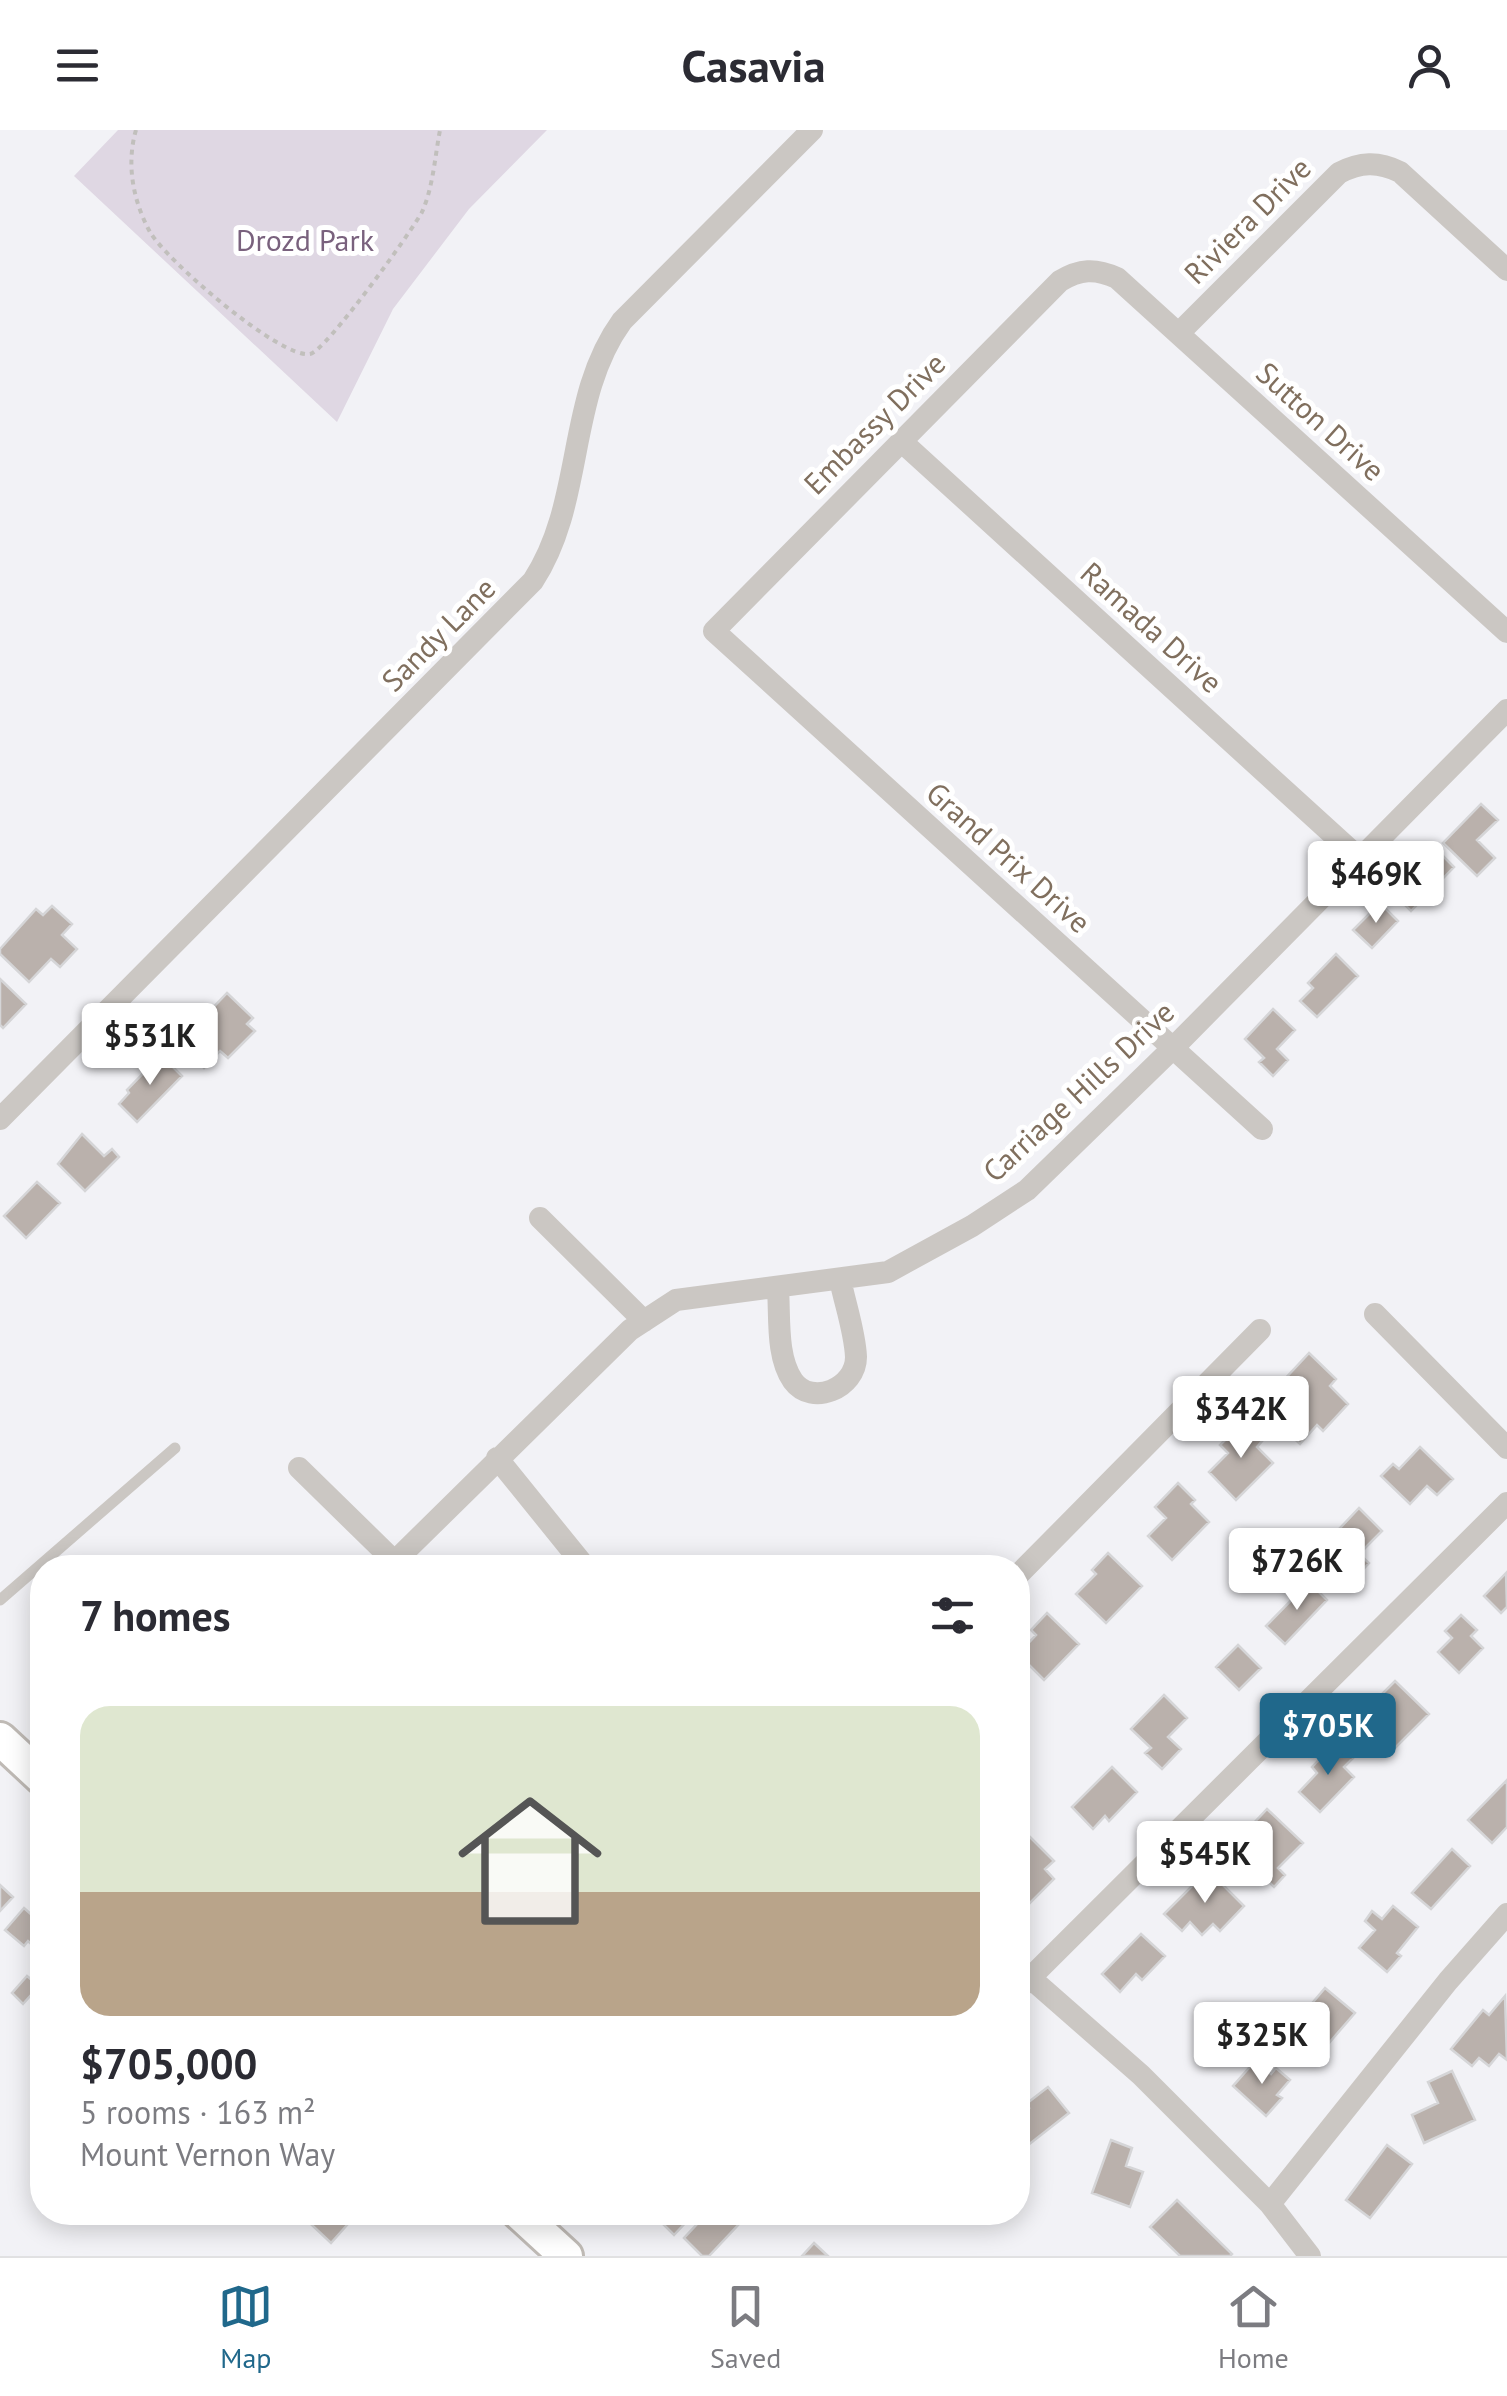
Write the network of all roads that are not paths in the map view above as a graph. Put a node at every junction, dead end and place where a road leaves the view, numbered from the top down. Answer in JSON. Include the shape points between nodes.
{"nodes":[{"id":1,"x":812,"y":130,"type":"edge"},
{"id":2,"x":1086,"y":270,"type":"joint"},
{"id":3,"x":1507,"y":270,"type":"edge"},
{"id":4,"x":1179,"y":333,"type":"junction"},
{"id":5,"x":901,"y":441,"type":"junction"},
{"id":6,"x":714,"y":630,"type":"joint"},
{"id":7,"x":1507,"y":632,"type":"edge"},
{"id":8,"x":1507,"y":710,"type":"edge"},
{"id":9,"x":1360,"y":859,"type":"junction"},
{"id":10,"x":1172,"y":1048,"type":"junction"},
{"id":11,"x":0,"y":1119,"type":"edge"},
{"id":12,"x":1262,"y":1129,"type":"dead end"},
{"id":13,"x":540,"y":1218,"type":"dead end"},
{"id":14,"x":840,"y":1280,"type":"junction"},
{"id":15,"x":778,"y":1288,"type":"junction"},
{"id":16,"x":1375,"y":1314,"type":"dead end"},
{"id":17,"x":644,"y":1320,"type":"junction"},
{"id":18,"x":1260,"y":1330,"type":"dead end"},
{"id":19,"x":175,"y":1448,"type":"dead end"},
{"id":20,"x":1507,"y":1448,"type":"edge"},
{"id":21,"x":497,"y":1458,"type":"junction"},
{"id":22,"x":299,"y":1468,"type":"dead end"},
{"id":23,"x":1507,"y":1503,"type":"edge"},
{"id":24,"x":52,"y":1555,"type":"edge"},
{"id":25,"x":382,"y":1555,"type":"edge"},
{"id":26,"x":400,"y":1555,"type":"edge"},
{"id":27,"x":575,"y":1555,"type":"edge"},
{"id":28,"x":1030,"y":1564,"type":"edge"},
{"id":29,"x":30,"y":1574,"type":"edge"},
{"id":30,"x":0,"y":1600,"type":"edge"},
{"id":31,"x":0,"y":1739,"type":"edge"},
{"id":32,"x":30,"y":1767,"type":"edge"},
{"id":33,"x":1507,"y":1914,"type":"edge"},
{"id":34,"x":1030,"y":1971,"type":"edge"},
{"id":35,"x":1030,"y":1985,"type":"edge"},
{"id":36,"x":1270,"y":2204,"type":"junction"},
{"id":37,"x":532,"y":2225,"type":"edge"},
{"id":38,"x":566,"y":2256,"type":"edge"},
{"id":39,"x":1310,"y":2256,"type":"edge"}],
"edges":[{"from":1,"to":11,"type":"street","name":"Sandy Lane","via":[[608,340],[593,373],[561,524],[542,568],[521,595]]},
{"from":2,"to":4,"type":"street","name":"Sutton Drive","via":[[1117,278]]},
{"from":2,"to":5,"type":"street","name":"Embassy Drive","via":[[1060,281]]},
{"from":3,"to":4,"type":"street","name":"Riviera Drive","via":[[1400,172],[1369,163],[1339,173]]},
{"from":4,"to":7,"type":"street","name":"Sutton Drive"},
{"from":5,"to":6,"type":"street","name":"Embassy Drive"},
{"from":5,"to":9,"type":"street","name":"Ramada Drive"},
{"from":6,"to":10,"type":"street","name":"Grand Prix Drive"},
{"from":8,"to":9,"type":"street","name":"Carriage Hills Drive"},
{"from":9,"to":10,"type":"street","name":"Carriage Hills Drive"},
{"from":10,"to":12,"type":"street","name":"Grand Prix Drive"},
{"from":10,"to":14,"type":"street","name":"Carriage Hills Drive","via":[[1027,1190],[888,1272]]},
{"from":13,"to":17,"type":"street"},
{"from":14,"to":15,"type":"street","name":"Carriage Hills Drive"},
{"from":14,"to":15,"type":"street","via":[[856,1360],[836,1390],[820,1393],[802,1390],[783,1358]]},
{"from":15,"to":17,"type":"street","name":"Carriage Hills Drive","via":[[676,1300]]},
{"from":16,"to":20,"type":"street"},
{"from":17,"to":21,"type":"street","name":"Carriage Hills Drive"},
{"from":18,"to":28,"type":"street"},
{"from":19,"to":24,"type":"lane"},
{"from":21,"to":26,"type":"street","name":"Carriage Hills Drive"},
{"from":21,"to":27,"type":"street"},
{"from":22,"to":25,"type":"street"},
{"from":23,"to":34,"type":"street"},
{"from":29,"to":30,"type":"lane"},
{"from":31,"to":32,"type":"street"},
{"from":33,"to":36,"type":"street"},
{"from":35,"to":36,"type":"street","via":[[1141,2074]]},
{"from":36,"to":39,"type":"street"},
{"from":37,"to":38,"type":"street"}]}
